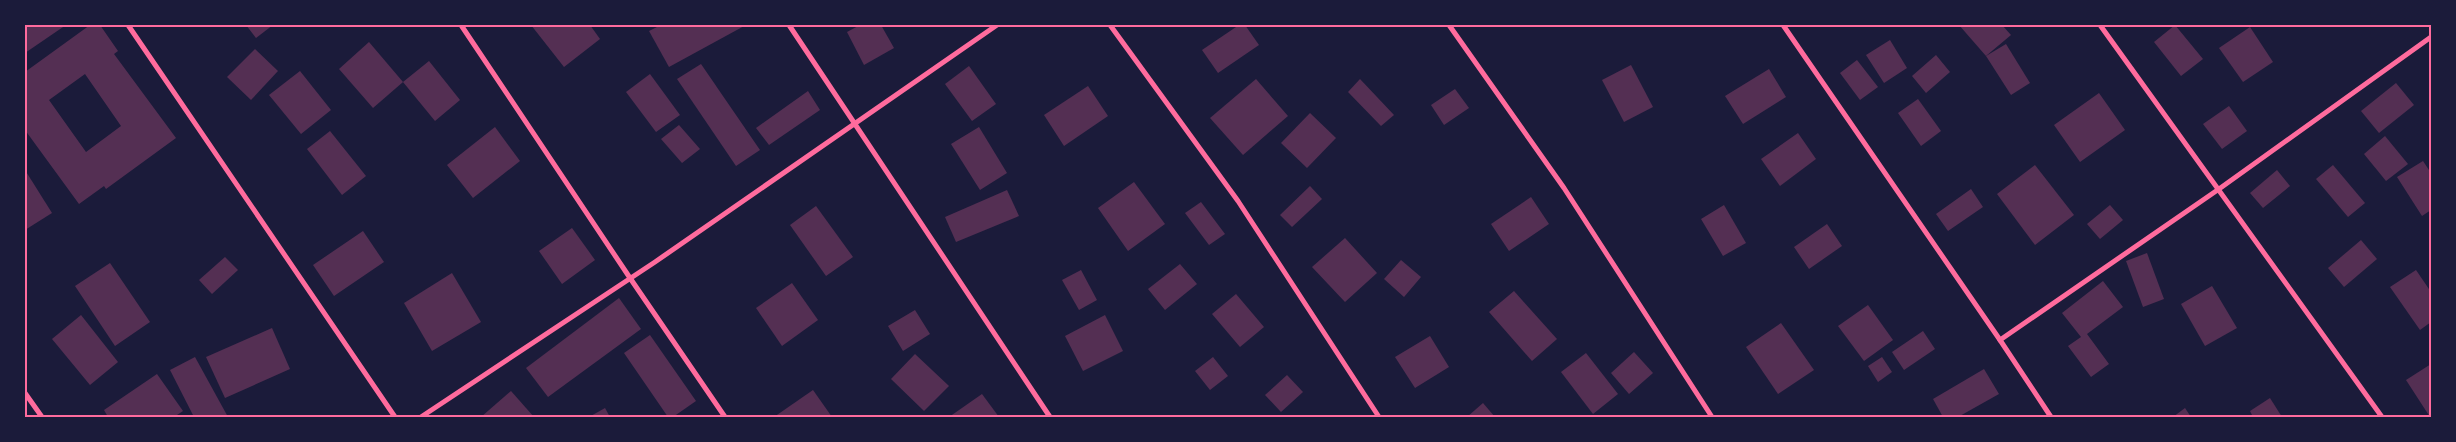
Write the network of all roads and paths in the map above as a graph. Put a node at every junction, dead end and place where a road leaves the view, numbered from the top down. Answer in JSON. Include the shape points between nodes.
{"nodes":[{"id":1,"x":128,"y":25,"type":"edge"},
{"id":2,"x":461,"y":25,"type":"edge"},
{"id":3,"x":789,"y":25,"type":"edge"},
{"id":4,"x":996,"y":25,"type":"edge"},
{"id":5,"x":1110,"y":25,"type":"edge"},
{"id":6,"x":1449,"y":25,"type":"edge"},
{"id":7,"x":1783,"y":25,"type":"edge"},
{"id":8,"x":2100,"y":25,"type":"edge"},
{"id":9,"x":2431,"y":37,"type":"edge"},
{"id":10,"x":853,"y":124,"type":"junction"},
{"id":11,"x":2219,"y":189,"type":"junction"},
{"id":12,"x":630,"y":278,"type":"junction"},
{"id":13,"x":2000,"y":340,"type":"junction"},
{"id":14,"x":25,"y":393,"type":"edge"},
{"id":15,"x":42,"y":417,"type":"edge"},
{"id":16,"x":395,"y":417,"type":"edge"},
{"id":17,"x":421,"y":417,"type":"edge"},
{"id":18,"x":726,"y":417,"type":"edge"},
{"id":19,"x":1050,"y":417,"type":"edge"},
{"id":20,"x":1380,"y":417,"type":"edge"},
{"id":21,"x":1712,"y":417,"type":"edge"},
{"id":22,"x":2051,"y":417,"type":"edge"},
{"id":23,"x":2382,"y":417,"type":"edge"}],
"edges":[{"from":1,"to":16,"type":"street"},
{"from":2,"to":12,"type":"street"},
{"from":3,"to":10,"type":"street"},
{"from":4,"to":10,"type":"street"},
{"from":5,"to":20,"type":"street","via":[[1238,201]]},
{"from":6,"to":21,"type":"street","via":[[1564,188]]},
{"from":7,"to":13,"type":"street"},
{"from":8,"to":11,"type":"street"},
{"from":9,"to":11,"type":"street"},
{"from":10,"to":12,"type":"street"},
{"from":10,"to":19,"type":"street"},
{"from":11,"to":13,"type":"street"},
{"from":11,"to":23,"type":"street"},
{"from":12,"to":17,"type":"street"},
{"from":12,"to":18,"type":"street"},
{"from":13,"to":22,"type":"street"},
{"from":14,"to":15,"type":"street"}]}
